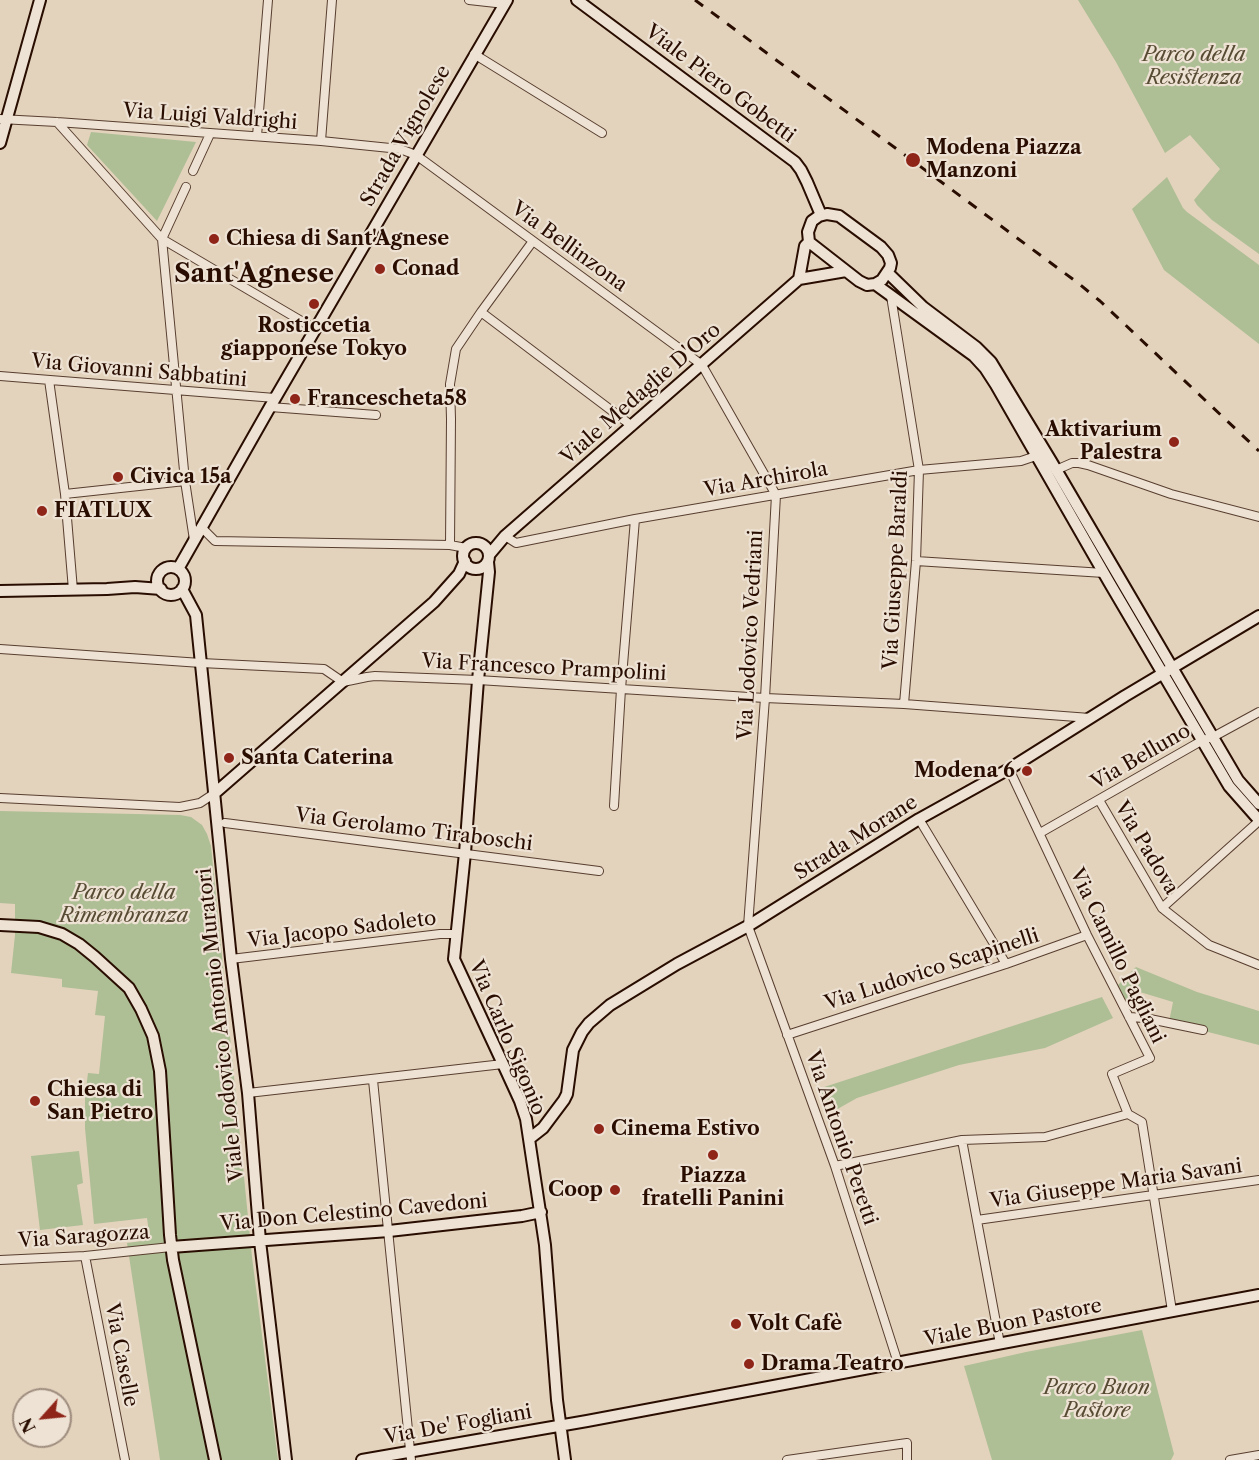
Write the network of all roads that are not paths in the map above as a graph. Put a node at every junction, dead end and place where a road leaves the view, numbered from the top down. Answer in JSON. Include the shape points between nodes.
{"nodes":[{"id":1,"x":40,"y":0,"type":"edge"},
{"id":2,"x":268,"y":0,"type":"edge"},
{"id":3,"x":332,"y":0,"type":"edge"},
{"id":4,"x":469,"y":0,"type":"edge"},
{"id":5,"x":577,"y":0,"type":"edge"},
{"id":6,"x":506,"y":2,"type":"edge"},
{"id":7,"x":474,"y":54,"type":"junction"},
{"id":8,"x":3,"y":119,"type":"edge"},
{"id":9,"x":57,"y":122,"type":"junction"},
{"id":10,"x":602,"y":133,"type":"dead end"},
{"id":11,"x":210,"y":134,"type":"junction"},
{"id":12,"x":256,"y":136,"type":"junction"},
{"id":13,"x":321,"y":141,"type":"junction"},
{"id":14,"x":0,"y":143,"type":"edge"},
{"id":15,"x":416,"y":155,"type":"junction"},
{"id":16,"x":193,"y":171,"type":"dead end"},
{"id":17,"x":186,"y":187,"type":"dead end"},
{"id":18,"x":821,"y":215,"type":"junction"},
{"id":19,"x":162,"y":239,"type":"junction"},
{"id":20,"x":533,"y":241,"type":"junction"},
{"id":21,"x":809,"y":242,"type":"junction"},
{"id":22,"x":846,"y":271,"type":"junction"},
{"id":23,"x":888,"y":273,"type":"junction"},
{"id":24,"x":799,"y":279,"type":"junction"},
{"id":25,"x":875,"y":284,"type":"junction"},
{"id":26,"x":891,"y":296,"type":"junction"},
{"id":27,"x":481,"y":312,"type":"junction"},
{"id":28,"x":315,"y":329,"type":"junction"},
{"id":29,"x":702,"y":365,"type":"junction"},
{"id":30,"x":0,"y":376,"type":"edge"},
{"id":31,"x":49,"y":380,"type":"junction"},
{"id":32,"x":177,"y":391,"type":"junction"},
{"id":33,"x":272,"y":402,"type":"junction"},
{"id":34,"x":376,"y":415,"type":"dead end"},
{"id":35,"x":632,"y":426,"type":"junction"},
{"id":36,"x":1036,"y":456,"type":"junction"},
{"id":37,"x":919,"y":470,"type":"junction"},
{"id":38,"x":1056,"y":470,"type":"junction"},
{"id":39,"x":185,"y":480,"type":"junction"},
{"id":40,"x":66,"y":494,"type":"junction"},
{"id":41,"x":776,"y":495,"type":"junction"},
{"id":42,"x":1259,"y":517,"type":"edge"},
{"id":43,"x":634,"y":519,"type":"junction"},
{"id":44,"x":201,"y":527,"type":"junction"},
{"id":45,"x":505,"y":536,"type":"junction"},
{"id":46,"x":194,"y":540,"type":"junction"},
{"id":47,"x":481,"y":544,"type":"junction"},
{"id":48,"x":450,"y":545,"type":"junction"},
{"id":49,"x":466,"y":548,"type":"junction"},
{"id":50,"x":488,"y":559,"type":"junction"},
{"id":51,"x":916,"y":561,"type":"junction"},
{"id":52,"x":470,"y":566,"type":"junction"},
{"id":53,"x":178,"y":569,"type":"junction"},
{"id":54,"x":1108,"y":570,"type":"junction"},
{"id":55,"x":160,"y":574,"type":"junction"},
{"id":56,"x":135,"y":587,"type":"junction"},
{"id":57,"x":160,"y":589,"type":"junction"},
{"id":58,"x":182,"y":589,"type":"junction"},
{"id":59,"x":74,"y":590,"type":"junction"},
{"id":60,"x":0,"y":591,"type":"edge"},
{"id":61,"x":487,"y":593,"type":"junction"},
{"id":62,"x":1259,"y":616,"type":"edge"},
{"id":63,"x":0,"y":649,"type":"edge"},
{"id":64,"x":201,"y":663,"type":"junction"},
{"id":65,"x":1168,"y":672,"type":"junction"},
{"id":66,"x":478,"y":680,"type":"junction"},
{"id":67,"x":343,"y":682,"type":"junction"},
{"id":68,"x":621,"y":689,"type":"junction"},
{"id":69,"x":765,"y":698,"type":"junction"},
{"id":70,"x":904,"y":704,"type":"junction"},
{"id":71,"x":1259,"y":712,"type":"edge"},
{"id":72,"x":1091,"y":718,"type":"junction"},
{"id":73,"x":1208,"y":739,"type":"junction"},
{"id":74,"x":1009,"y":768,"type":"junction"},
{"id":75,"x":215,"y":794,"type":"junction"},
{"id":76,"x":0,"y":798,"type":"edge"},
{"id":77,"x":1099,"y":800,"type":"junction"},
{"id":78,"x":1259,"y":804,"type":"edge"},
{"id":79,"x":614,"y":806,"type":"dead end"},
{"id":80,"x":919,"y":819,"type":"junction"},
{"id":81,"x":1259,"y":820,"type":"edge"},
{"id":82,"x":225,"y":823,"type":"dead end"},
{"id":83,"x":1040,"y":833,"type":"junction"},
{"id":84,"x":465,"y":853,"type":"junction"},
{"id":85,"x":599,"y":871,"type":"dead end"},
{"id":86,"x":1162,"y":908,"type":"junction"},
{"id":87,"x":0,"y":925,"type":"edge"},
{"id":88,"x":748,"y":926,"type":"junction"},
{"id":89,"x":456,"y":934,"type":"junction"},
{"id":90,"x":1087,"y":935,"type":"junction"},
{"id":91,"x":231,"y":959,"type":"junction"},
{"id":92,"x":1006,"y":964,"type":"junction"},
{"id":93,"x":1259,"y":965,"type":"edge"},
{"id":94,"x":1129,"y":1017,"type":"junction"},
{"id":95,"x":1203,"y":1030,"type":"dead end"},
{"id":96,"x":787,"y":1035,"type":"junction"},
{"id":97,"x":503,"y":1064,"type":"junction"},
{"id":98,"x":373,"y":1080,"type":"junction"},
{"id":99,"x":248,"y":1093,"type":"junction"},
{"id":100,"x":1128,"y":1114,"type":"junction"},
{"id":101,"x":529,"y":1139,"type":"junction"},
{"id":102,"x":962,"y":1140,"type":"junction"},
{"id":103,"x":835,"y":1166,"type":"junction"},
{"id":104,"x":1259,"y":1180,"type":"edge"},
{"id":105,"x":1153,"y":1196,"type":"junction"},
{"id":106,"x":541,"y":1212,"type":"junction"},
{"id":107,"x":977,"y":1220,"type":"junction"},
{"id":108,"x":389,"y":1231,"type":"junction"},
{"id":109,"x":260,"y":1241,"type":"junction"},
{"id":110,"x":171,"y":1247,"type":"junction"},
{"id":111,"x":85,"y":1256,"type":"junction"},
{"id":112,"x":0,"y":1260,"type":"edge"},
{"id":113,"x":1259,"y":1295,"type":"edge"},
{"id":114,"x":1172,"y":1311,"type":"junction"},
{"id":115,"x":1000,"y":1344,"type":"junction"},
{"id":116,"x":898,"y":1363,"type":"junction"},
{"id":117,"x":561,"y":1425,"type":"junction"},
{"id":118,"x":1259,"y":1455,"type":"edge"},
{"id":119,"x":411,"y":1456,"type":"edge"},
{"id":120,"x":125,"y":1460,"type":"edge"},
{"id":121,"x":215,"y":1460,"type":"edge"},
{"id":122,"x":286,"y":1460,"type":"edge"},
{"id":123,"x":362,"y":1460,"type":"edge"},
{"id":124,"x":565,"y":1460,"type":"edge"},
{"id":125,"x":787,"y":1460,"type":"edge"},
{"id":126,"x":907,"y":1460,"type":"edge"},
{"id":127,"x":1230,"y":1460,"type":"edge"}],
"edges":[{"from":1,"to":8,"type":"street"},
{"from":2,"to":12,"type":"street"},
{"from":3,"to":13,"type":"street"},
{"from":4,"to":6,"type":"street"},
{"from":5,"to":18,"type":"street","name":"Viale Piero Gobetti","via":[[795,162]]},
{"from":6,"to":7,"type":"street","name":"Strada Vignolese"},
{"from":7,"to":10,"type":"street"},
{"from":7,"to":15,"type":"street","name":"Strada Vignolese"},
{"from":8,"to":9,"type":"street","name":"Via Luigi Valdrighi"},
{"from":8,"to":14,"type":"street"},
{"from":9,"to":11,"type":"street","name":"Via Luigi Valdrighi"},
{"from":9,"to":19,"type":"street"},
{"from":11,"to":12,"type":"street","name":"Via Luigi Valdrighi"},
{"from":11,"to":16,"type":"street"},
{"from":12,"to":13,"type":"street","name":"Via Luigi Valdrighi"},
{"from":13,"to":15,"type":"street","name":"Via Luigi Valdrighi","via":[[400,149]]},
{"from":15,"to":20,"type":"street","name":"Via Bellinzona"},
{"from":15,"to":28,"type":"street","name":"Strada Vignolese"},
{"from":17,"to":19,"type":"street"},
{"from":18,"to":21,"type":"street","via":[[809,226]]},
{"from":18,"to":23,"type":"street","via":[[839,216],[881,247],[891,263]]},
{"from":19,"to":28,"type":"street"},
{"from":19,"to":32,"type":"street"},
{"from":20,"to":27,"type":"street"},
{"from":20,"to":29,"type":"street","name":"Via Bellinzona"},
{"from":21,"to":22,"type":"street"},
{"from":21,"to":24,"type":"street"},
{"from":22,"to":24,"type":"street"},
{"from":22,"to":25,"type":"street","via":[[867,285]]},
{"from":23,"to":25,"type":"street"},
{"from":23,"to":38,"type":"street","via":[[991,362]]},
{"from":24,"to":29,"type":"street","name":"Viale Medaglie D'Oro"},
{"from":25,"to":26,"type":"street"},
{"from":26,"to":36,"type":"street","via":[[985,368]]},
{"from":26,"to":37,"type":"street","name":"Via Giuseppe Baraldi"},
{"from":27,"to":35,"type":"street"},
{"from":27,"to":48,"type":"street","via":[[456,349],[450,384]]},
{"from":28,"to":33,"type":"street","name":"Strada Vignolese"},
{"from":29,"to":35,"type":"street","name":"Viale Medaglie D'Oro"},
{"from":29,"to":41,"type":"street"},
{"from":30,"to":31,"type":"street","name":"Via Giovanni Sabbatini"},
{"from":31,"to":32,"type":"street","name":"Via Giovanni Sabbatini"},
{"from":31,"to":40,"type":"street"},
{"from":32,"to":33,"type":"street","name":"Via Giovanni Sabbatini"},
{"from":32,"to":39,"type":"street"},
{"from":33,"to":34,"type":"street","name":"Via Giovanni Sabbatini"},
{"from":33,"to":44,"type":"street","name":"Strada Vignolese"},
{"from":35,"to":45,"type":"street","name":"Viale Medaglie D'Oro"},
{"from":36,"to":37,"type":"street","name":"Via Archirola","via":[[1021,461]]},
{"from":36,"to":54,"type":"street"},
{"from":37,"to":41,"type":"street","name":"Via Archirola"},
{"from":37,"to":51,"type":"street","name":"Via Giuseppe Baraldi"},
{"from":38,"to":42,"type":"street","via":[[1072,463],[1088,465],[1172,494]]},
{"from":38,"to":54,"type":"street"},
{"from":39,"to":40,"type":"street"},
{"from":39,"to":46,"type":"street"},
{"from":40,"to":59,"type":"street"},
{"from":41,"to":43,"type":"street","name":"Via Archirola"},
{"from":41,"to":69,"type":"street","name":"Via Lodovico Vedriani"},
{"from":43,"to":45,"type":"street","name":"Via Archirola","via":[[516,543]]},
{"from":43,"to":68,"type":"street"},
{"from":44,"to":46,"type":"street","name":"Strada Vignolese"},
{"from":44,"to":48,"type":"street","via":[[215,541]]},
{"from":45,"to":47,"type":"street","name":"Viale Medaglie D'Oro"},
{"from":45,"to":50,"type":"street","name":"Viale Medaglie D'Oro"},
{"from":46,"to":53,"type":"street"},
{"from":47,"to":49,"type":"street"},
{"from":47,"to":50,"type":"street","via":[[487,549]]},
{"from":48,"to":49,"type":"street"},
{"from":49,"to":52,"type":"street"},
{"from":50,"to":52,"type":"street","via":[[481,568]]},
{"from":50,"to":61,"type":"street","name":"Via Carlo Sigonio"},
{"from":51,"to":54,"type":"street"},
{"from":51,"to":70,"type":"street","name":"Via Giuseppe Baraldi"},
{"from":52,"to":61,"type":"street","via":[[481,575]]},
{"from":52,"to":67,"type":"street"},
{"from":53,"to":55,"type":"street","via":[[166,568]]},
{"from":53,"to":58,"type":"street","name":"Viale Lodovico Antonio Muratori","via":[[185,578]]},
{"from":54,"to":65,"type":"street"},
{"from":55,"to":56,"type":"street"},
{"from":55,"to":57,"type":"street"},
{"from":56,"to":57,"type":"street"},
{"from":56,"to":59,"type":"street"},
{"from":57,"to":58,"type":"street","via":[[171,595]]},
{"from":58,"to":64,"type":"street","name":"Viale Lodovico Antonio Muratori","via":[[196,615]]},
{"from":59,"to":60,"type":"street"},
{"from":61,"to":66,"type":"street","name":"Via Carlo Sigonio"},
{"from":62,"to":65,"type":"street","name":"Strada Morane"},
{"from":63,"to":64,"type":"street"},
{"from":64,"to":67,"type":"street","via":[[324,669]]},
{"from":64,"to":75,"type":"street","name":"Viale Lodovico Antonio Muratori"},
{"from":65,"to":72,"type":"street","name":"Strada Morane"},
{"from":65,"to":73,"type":"street"},
{"from":66,"to":67,"type":"street","name":"Via Francesco Prampolini","via":[[375,676]]},
{"from":66,"to":68,"type":"street","name":"Via Francesco Prampolini"},
{"from":66,"to":84,"type":"street","name":"Via Carlo Sigonio"},
{"from":67,"to":75,"type":"street"},
{"from":68,"to":69,"type":"street","name":"Via Francesco Prampolini"},
{"from":68,"to":79,"type":"street"},
{"from":69,"to":70,"type":"street","name":"Via Francesco Prampolini"},
{"from":69,"to":88,"type":"street","name":"Via Lodovico Vedriani"},
{"from":70,"to":72,"type":"street","name":"Via Francesco Prampolini"},
{"from":71,"to":73,"type":"street","name":"Via Belluno"},
{"from":72,"to":74,"type":"street","name":"Strada Morane"},
{"from":73,"to":77,"type":"street","name":"Via Belluno"},
{"from":73,"to":78,"type":"street"},
{"from":73,"to":81,"type":"street","via":[[1229,786]]},
{"from":74,"to":80,"type":"street","name":"Strada Morane"},
{"from":74,"to":83,"type":"street","name":"Via Camillo Pagliani"},
{"from":75,"to":76,"type":"street","via":[[200,803],[180,807]]},
{"from":75,"to":91,"type":"street","name":"Viale Lodovico Antonio Muratori"},
{"from":77,"to":83,"type":"street","name":"Via Belluno"},
{"from":77,"to":86,"type":"street","name":"Via Padova"},
{"from":80,"to":88,"type":"street","name":"Strada Morane"},
{"from":80,"to":92,"type":"street"},
{"from":81,"to":86,"type":"street"},
{"from":82,"to":84,"type":"street","name":"Via Gerolamo Tiraboschi"},
{"from":83,"to":90,"type":"street","name":"Via Camillo Pagliani"},
{"from":84,"to":85,"type":"street","name":"Via Gerolamo Tiraboschi"},
{"from":84,"to":89,"type":"street","name":"Via Carlo Sigonio"},
{"from":86,"to":93,"type":"street","name":"Via Padova","via":[[1209,945]]},
{"from":87,"to":110,"type":"street","via":[[39,927],[63,934],[129,988],[141,1009],[153,1036],[160,1071]]},
{"from":88,"to":96,"type":"street","name":"Via Antonio Peretti"},
{"from":88,"to":101,"type":"street","name":"Strada Morane","via":[[661,973],[589,1023],[573,1050],[564,1100],[543,1128]]},
{"from":89,"to":91,"type":"street","name":"Via Jacopo Sadoleto"},
{"from":89,"to":97,"type":"street","name":"Via Carlo Sigonio","via":[[454,959]]},
{"from":90,"to":92,"type":"street","name":"Via Ludovico Scapinelli"},
{"from":90,"to":94,"type":"street","name":"Via Camillo Pagliani"},
{"from":91,"to":99,"type":"street","name":"Viale Lodovico Antonio Muratori"},
{"from":92,"to":96,"type":"street","name":"Via Ludovico Scapinelli"},
{"from":94,"to":95,"type":"street"},
{"from":94,"to":100,"type":"street","name":"Via Camillo Pagliani","via":[[1150,1058],[1112,1074]]},
{"from":96,"to":103,"type":"street","name":"Via Antonio Peretti"},
{"from":97,"to":98,"type":"street"},
{"from":97,"to":101,"type":"street","name":"Via Carlo Sigonio","via":[[520,1101]]},
{"from":98,"to":99,"type":"street"},
{"from":98,"to":108,"type":"street"},
{"from":99,"to":109,"type":"street","name":"Viale Lodovico Antonio Muratori"},
{"from":100,"to":102,"type":"street","via":[[1045,1137]]},
{"from":100,"to":105,"type":"street","name":"Via Camillo Pagliani","via":[[1142,1122]]},
{"from":101,"to":106,"type":"street","name":"Via Carlo Sigonio"},
{"from":102,"to":103,"type":"street"},
{"from":102,"to":107,"type":"street"},
{"from":103,"to":116,"type":"street","name":"Via Antonio Peretti"},
{"from":104,"to":105,"type":"street","name":"Via Giuseppe Maria Savani"},
{"from":105,"to":107,"type":"street","name":"Via Giuseppe Maria Savani"},
{"from":105,"to":114,"type":"street","name":"Via Camillo Pagliani"},
{"from":106,"to":108,"type":"street","name":"Via Don Celestino Cavedoni"},
{"from":106,"to":117,"type":"street","name":"Via Carlo Sigonio"},
{"from":107,"to":115,"type":"street"},
{"from":108,"to":109,"type":"street","name":"Via Don Celestino Cavedoni"},
{"from":108,"to":119,"type":"street"},
{"from":109,"to":110,"type":"street","name":"Via Don Celestino Cavedoni"},
{"from":109,"to":122,"type":"street","name":"Viale Lodovico Antonio Muratori"},
{"from":110,"to":111,"type":"street","name":"Via Saragozza"},
{"from":110,"to":121,"type":"street"},
{"from":111,"to":112,"type":"street","name":"Via Saragozza"},
{"from":111,"to":120,"type":"street","name":"Via Caselle"},
{"from":113,"to":114,"type":"street","name":"Viale Buon Pastore"},
{"from":114,"to":115,"type":"street","name":"Viale Buon Pastore"},
{"from":115,"to":116,"type":"street","name":"Viale Buon Pastore"},
{"from":116,"to":117,"type":"street","name":"Viale Buon Pastore"},
{"from":117,"to":119,"type":"street","name":"Via De' Fogliani"},
{"from":117,"to":124,"type":"street","name":"Via Carlo Sigonio"},
{"from":118,"to":127,"type":"street"},
{"from":119,"to":123,"type":"street","name":"Via De' Fogliani"},
{"from":125,"to":126,"type":"street","via":[[907,1443]]}]}
